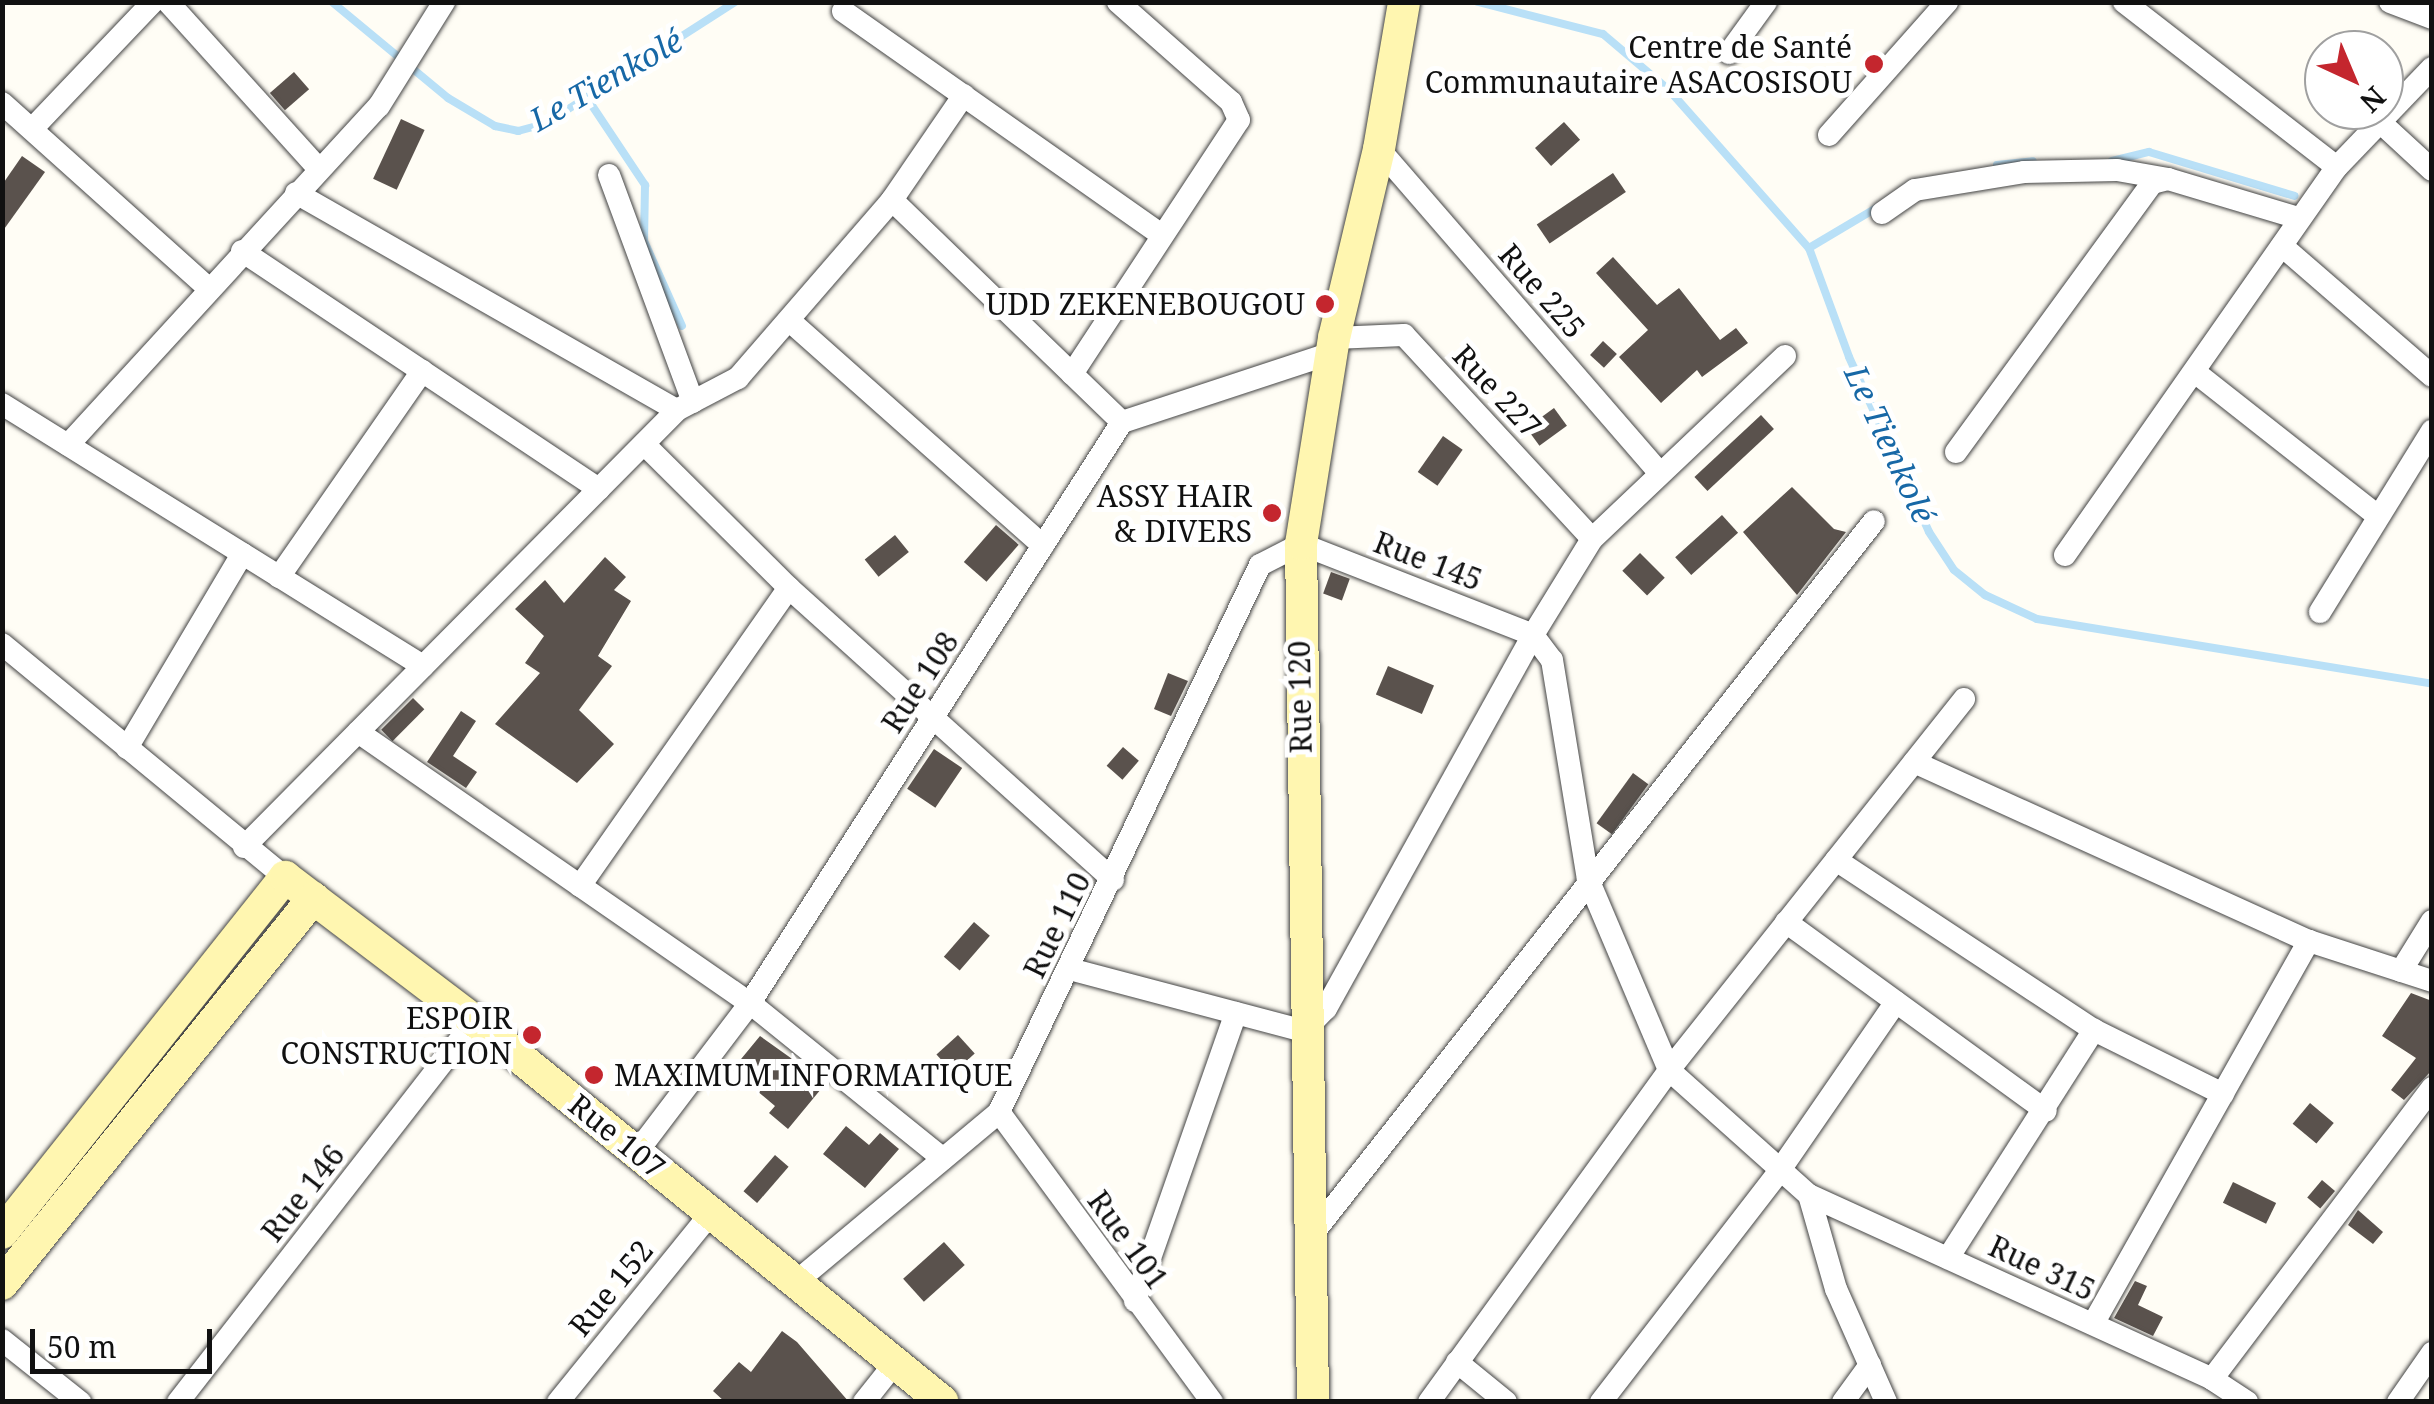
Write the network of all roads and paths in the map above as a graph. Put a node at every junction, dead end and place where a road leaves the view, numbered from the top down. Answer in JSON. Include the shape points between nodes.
{"nodes":[{"id":1,"x":153,"y":2,"type":"edge"},
{"id":2,"x":168,"y":2,"type":"edge"},
{"id":3,"x":444,"y":2,"type":"edge"},
{"id":4,"x":1118,"y":2,"type":"edge"},
{"id":5,"x":1404,"y":2,"type":"edge"},
{"id":6,"x":1766,"y":2,"type":"edge"},
{"id":7,"x":1947,"y":2,"type":"edge"},
{"id":8,"x":2124,"y":2,"type":"edge"},
{"id":9,"x":2390,"y":2,"type":"edge"},
{"id":10,"x":843,"y":11,"type":"dead end"},
{"id":11,"x":2432,"y":18,"type":"edge"},
{"id":12,"x":1729,"y":53,"type":"dead end"},
{"id":13,"x":2432,"y":68,"type":"edge"},
{"id":14,"x":964,"y":96,"type":"junction"},
{"id":15,"x":2404,"y":97,"type":"edge"},
{"id":16,"x":2,"y":103,"type":"edge"},
{"id":17,"x":32,"y":130,"type":"junction"},
{"id":18,"x":2372,"y":130,"type":"edge"},
{"id":19,"x":2389,"y":130,"type":"edge"},
{"id":20,"x":1830,"y":135,"type":"dead end"},
{"id":21,"x":1379,"y":149,"type":"junction"},
{"id":22,"x":2337,"y":166,"type":"junction"},
{"id":23,"x":319,"y":169,"type":"junction"},
{"id":24,"x":2432,"y":170,"type":"edge"},
{"id":25,"x":608,"y":175,"type":"dead end"},
{"id":26,"x":2168,"y":179,"type":"junction"},
{"id":27,"x":296,"y":194,"type":"junction"},
{"id":28,"x":892,"y":200,"type":"junction"},
{"id":29,"x":1882,"y":213,"type":"dead end"},
{"id":30,"x":2298,"y":218,"type":"junction"},
{"id":31,"x":1159,"y":233,"type":"junction"},
{"id":32,"x":2282,"y":246,"type":"junction"},
{"id":33,"x":242,"y":251,"type":"junction"},
{"id":34,"x":209,"y":289,"type":"junction"},
{"id":35,"x":791,"y":322,"type":"junction"},
{"id":36,"x":1333,"y":345,"type":"junction"},
{"id":37,"x":1785,"y":356,"type":"dead end"},
{"id":38,"x":422,"y":370,"type":"junction"},
{"id":39,"x":2196,"y":372,"type":"junction"},
{"id":40,"x":1072,"y":374,"type":"junction"},
{"id":41,"x":2432,"y":376,"type":"edge"},
{"id":42,"x":2,"y":404,"type":"edge"},
{"id":43,"x":685,"y":406,"type":"junction"},
{"id":44,"x":1122,"y":422,"type":"junction"},
{"id":45,"x":2432,"y":431,"type":"edge"},
{"id":46,"x":644,"y":444,"type":"junction"},
{"id":47,"x":68,"y":445,"type":"junction"},
{"id":48,"x":1956,"y":452,"type":"dead end"},
{"id":49,"x":1660,"y":472,"type":"junction"},
{"id":50,"x":600,"y":489,"type":"junction"},
{"id":51,"x":2378,"y":516,"type":"junction"},
{"id":52,"x":1874,"y":520,"type":"dead end"},
{"id":53,"x":1592,"y":538,"type":"junction"},
{"id":54,"x":1301,"y":544,"type":"junction"},
{"id":55,"x":1042,"y":546,"type":"junction"},
{"id":56,"x":242,"y":554,"type":"junction"},
{"id":57,"x":2066,"y":554,"type":"dead end"},
{"id":58,"x":279,"y":577,"type":"junction"},
{"id":59,"x":789,"y":588,"type":"junction"},
{"id":60,"x":2320,"y":612,"type":"dead end"},
{"id":61,"x":1533,"y":634,"type":"junction"},
{"id":62,"x":2,"y":644,"type":"edge"},
{"id":63,"x":423,"y":666,"type":"junction"},
{"id":64,"x":1964,"y":699,"type":"dead end"},
{"id":65,"x":934,"y":715,"type":"junction"},
{"id":66,"x":358,"y":732,"type":"junction"},
{"id":67,"x":128,"y":748,"type":"junction"},
{"id":68,"x":1914,"y":762,"type":"junction"},
{"id":69,"x":244,"y":847,"type":"junction"},
{"id":70,"x":1836,"y":860,"type":"junction"},
{"id":71,"x":285,"y":878,"type":"junction"},
{"id":72,"x":1588,"y":879,"type":"junction"},
{"id":73,"x":1113,"y":880,"type":"junction"},
{"id":74,"x":580,"y":886,"type":"junction"},
{"id":75,"x":313,"y":898,"type":"junction"},
{"id":76,"x":2432,"y":921,"type":"edge"},
{"id":77,"x":1786,"y":922,"type":"junction"},
{"id":78,"x":2309,"y":942,"type":"junction"},
{"id":79,"x":1069,"y":969,"type":"junction"},
{"id":80,"x":2401,"y":971,"type":"junction"},
{"id":81,"x":2432,"y":980,"type":"edge"},
{"id":82,"x":750,"y":1002,"type":"junction"},
{"id":83,"x":1896,"y":1002,"type":"junction"},
{"id":84,"x":1236,"y":1013,"type":"junction"},
{"id":85,"x":476,"y":1020,"type":"junction"},
{"id":86,"x":2094,"y":1030,"type":"junction"},
{"id":87,"x":1304,"y":1031,"type":"junction"},
{"id":88,"x":1669,"y":1070,"type":"junction"},
{"id":89,"x":2432,"y":1088,"type":"edge"},
{"id":90,"x":2223,"y":1094,"type":"junction"},
{"id":91,"x":2046,"y":1110,"type":"junction"},
{"id":92,"x":999,"y":1112,"type":"junction"},
{"id":93,"x":637,"y":1152,"type":"junction"},
{"id":94,"x":943,"y":1158,"type":"junction"},
{"id":95,"x":1780,"y":1170,"type":"junction"},
{"id":96,"x":1809,"y":1195,"type":"junction"},
{"id":97,"x":711,"y":1213,"type":"junction"},
{"id":98,"x":2,"y":1232,"type":"edge"},
{"id":99,"x":1306,"y":1242,"type":"junction"},
{"id":100,"x":1948,"y":1258,"type":"junction"},
{"id":101,"x":796,"y":1282,"type":"junction"},
{"id":102,"x":2,"y":1284,"type":"edge"},
{"id":103,"x":1135,"y":1301,"type":"junction"},
{"id":104,"x":2093,"y":1324,"type":"junction"},
{"id":105,"x":2,"y":1340,"type":"edge"},
{"id":106,"x":2432,"y":1353,"type":"edge"},
{"id":107,"x":1457,"y":1362,"type":"junction"},
{"id":108,"x":895,"y":1363,"type":"junction"},
{"id":109,"x":1870,"y":1366,"type":"junction"},
{"id":110,"x":2212,"y":1378,"type":"junction"},
{"id":111,"x":2242,"y":1400,"type":"edge"},
{"id":112,"x":80,"y":1402,"type":"edge"},
{"id":113,"x":178,"y":1402,"type":"edge"},
{"id":114,"x":558,"y":1402,"type":"edge"},
{"id":115,"x":864,"y":1402,"type":"edge"},
{"id":116,"x":943,"y":1402,"type":"edge"},
{"id":117,"x":1212,"y":1402,"type":"edge"},
{"id":118,"x":1314,"y":1402,"type":"edge"},
{"id":119,"x":1429,"y":1402,"type":"edge"},
{"id":120,"x":1506,"y":1402,"type":"edge"},
{"id":121,"x":1602,"y":1402,"type":"edge"},
{"id":122,"x":1843,"y":1402,"type":"edge"},
{"id":123,"x":1886,"y":1402,"type":"edge"},
{"id":124,"x":2398,"y":1402,"type":"edge"}],
"edges":[{"from":1,"to":17,"type":"street"},
{"from":2,"to":23,"type":"street"},
{"from":3,"to":23,"type":"street","via":[[389,90]]},
{"from":4,"to":31,"type":"street","via":[[1231,102],[1239,120]]},
{"from":5,"to":21,"type":"main road","name":"Rue 120"},
{"from":6,"to":12,"type":"street"},
{"from":7,"to":20,"type":"street"},
{"from":8,"to":22,"type":"street"},
{"from":9,"to":11,"type":"street"},
{"from":10,"to":14,"type":"street"},
{"from":13,"to":15,"type":"street"},
{"from":14,"to":28,"type":"street"},
{"from":14,"to":31,"type":"street"},
{"from":16,"to":17,"type":"street"},
{"from":17,"to":34,"type":"street"},
{"from":18,"to":22,"type":"street"},
{"from":19,"to":24,"type":"street"},
{"from":21,"to":36,"type":"main road","name":"Rue 120"},
{"from":21,"to":49,"type":"street","name":"Rue 225"},
{"from":22,"to":30,"type":"street"},
{"from":23,"to":27,"type":"street"},
{"from":25,"to":43,"type":"street"},
{"from":26,"to":29,"type":"street","via":[[2118,170],[2024,172],[1915,190]]},
{"from":26,"to":30,"type":"street"},
{"from":26,"to":48,"type":"street","via":[[2140,193]]},
{"from":27,"to":33,"type":"street"},
{"from":27,"to":43,"type":"street"},
{"from":28,"to":35,"type":"street"},
{"from":28,"to":40,"type":"street"},
{"from":30,"to":32,"type":"street"},
{"from":31,"to":40,"type":"street"},
{"from":32,"to":39,"type":"street"},
{"from":32,"to":41,"type":"street"},
{"from":33,"to":34,"type":"street"},
{"from":33,"to":38,"type":"street"},
{"from":34,"to":47,"type":"street"},
{"from":35,"to":43,"type":"street","via":[[738,378]]},
{"from":35,"to":55,"type":"street"},
{"from":36,"to":44,"type":"street"},
{"from":36,"to":53,"type":"street","name":"Rue 227","via":[[1404,336]]},
{"from":36,"to":54,"type":"main road","name":"Rue 120"},
{"from":37,"to":49,"type":"street"},
{"from":38,"to":50,"type":"street"},
{"from":38,"to":58,"type":"street"},
{"from":39,"to":51,"type":"street"},
{"from":39,"to":57,"type":"street"},
{"from":40,"to":44,"type":"street"},
{"from":42,"to":47,"type":"street"},
{"from":43,"to":46,"type":"street"},
{"from":44,"to":55,"type":"street","name":"Rue 108"},
{"from":45,"to":51,"type":"street"},
{"from":46,"to":50,"type":"street"},
{"from":46,"to":59,"type":"street"},
{"from":47,"to":56,"type":"street"},
{"from":49,"to":53,"type":"street"},
{"from":50,"to":63,"type":"street"},
{"from":51,"to":60,"type":"street"},
{"from":52,"to":72,"type":"street"},
{"from":53,"to":61,"type":"street"},
{"from":54,"to":61,"type":"street","name":"Rue 145"},
{"from":54,"to":73,"type":"street","name":"Rue 110","via":[[1260,564]]},
{"from":54,"to":87,"type":"main road","name":"Rue 120"},
{"from":55,"to":65,"type":"street","name":"Rue 108"},
{"from":56,"to":58,"type":"street"},
{"from":56,"to":67,"type":"street"},
{"from":58,"to":63,"type":"street"},
{"from":59,"to":65,"type":"street"},
{"from":59,"to":74,"type":"street"},
{"from":61,"to":72,"type":"street","via":[[1552,660]]},
{"from":61,"to":87,"type":"street","via":[[1326,1008]]},
{"from":62,"to":67,"type":"street"},
{"from":63,"to":66,"type":"street"},
{"from":64,"to":68,"type":"street"},
{"from":65,"to":73,"type":"street"},
{"from":65,"to":82,"type":"street","name":"Rue 108"},
{"from":66,"to":69,"type":"street"},
{"from":66,"to":74,"type":"street"},
{"from":67,"to":69,"type":"street"},
{"from":68,"to":70,"type":"street"},
{"from":68,"to":78,"type":"street"},
{"from":69,"to":71,"type":"street"},
{"from":70,"to":77,"type":"street"},
{"from":70,"to":86,"type":"street"},
{"from":71,"to":75,"type":"main road","name":"Rue 107"},
{"from":71,"to":98,"type":"main road"},
{"from":72,"to":88,"type":"street"},
{"from":72,"to":99,"type":"street"},
{"from":73,"to":79,"type":"street","name":"Rue 110"},
{"from":74,"to":82,"type":"street"},
{"from":75,"to":85,"type":"main road","name":"Rue 107"},
{"from":75,"to":102,"type":"main road"},
{"from":76,"to":80,"type":"street"},
{"from":77,"to":83,"type":"street"},
{"from":77,"to":88,"type":"street"},
{"from":78,"to":80,"type":"street"},
{"from":78,"to":90,"type":"street"},
{"from":79,"to":84,"type":"street"},
{"from":79,"to":92,"type":"street","name":"Rue 110"},
{"from":80,"to":81,"type":"street"},
{"from":82,"to":93,"type":"street","name":"Rue 108"},
{"from":82,"to":94,"type":"street"},
{"from":83,"to":91,"type":"street"},
{"from":83,"to":95,"type":"street"},
{"from":84,"to":87,"type":"street"},
{"from":84,"to":103,"type":"street"},
{"from":85,"to":93,"type":"main road","name":"Rue 107"},
{"from":85,"to":113,"type":"street","name":"Rue 146"},
{"from":86,"to":90,"type":"street"},
{"from":86,"to":91,"type":"street"},
{"from":87,"to":99,"type":"main road","name":"Rue 120"},
{"from":88,"to":95,"type":"street","name":"Rue 315"},
{"from":88,"to":107,"type":"street"},
{"from":89,"to":110,"type":"street"},
{"from":90,"to":104,"type":"street"},
{"from":91,"to":100,"type":"street"},
{"from":92,"to":94,"type":"street","name":"Rue 110"},
{"from":92,"to":103,"type":"street","name":"Rue 101"},
{"from":93,"to":97,"type":"main road","name":"Rue 107"},
{"from":94,"to":101,"type":"street","name":"Rue 110"},
{"from":95,"to":96,"type":"street","name":"Rue 315"},
{"from":95,"to":121,"type":"street"},
{"from":96,"to":100,"type":"street","name":"Rue 315"},
{"from":96,"to":109,"type":"street","via":[[1836,1289]]},
{"from":97,"to":101,"type":"main road","name":"Rue 107"},
{"from":97,"to":114,"type":"street","name":"Rue 152"},
{"from":99,"to":118,"type":"main road","name":"Rue 120"},
{"from":100,"to":104,"type":"street","name":"Rue 315"},
{"from":101,"to":108,"type":"main road","name":"Rue 107"},
{"from":103,"to":117,"type":"street","name":"Rue 101"},
{"from":104,"to":110,"type":"street","name":"Rue 315"},
{"from":105,"to":112,"type":"street"},
{"from":106,"to":124,"type":"street"},
{"from":107,"to":119,"type":"street"},
{"from":107,"to":120,"type":"street"},
{"from":108,"to":115,"type":"street"},
{"from":108,"to":116,"type":"main road","name":"Rue 107"},
{"from":109,"to":122,"type":"street"},
{"from":109,"to":123,"type":"street"},
{"from":110,"to":111,"type":"street","name":"Rue 315"}]}
